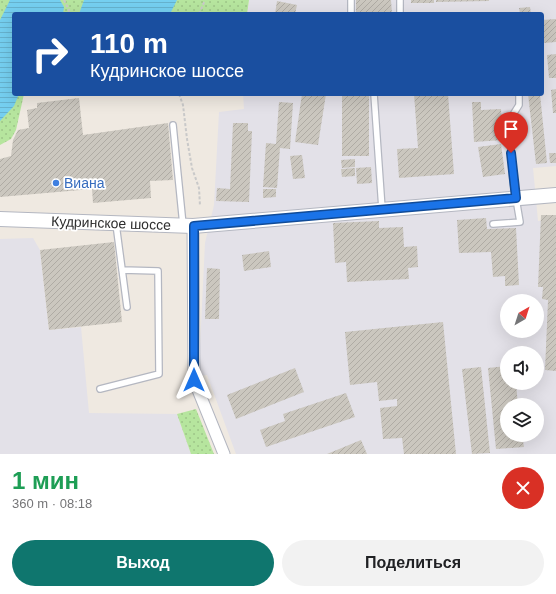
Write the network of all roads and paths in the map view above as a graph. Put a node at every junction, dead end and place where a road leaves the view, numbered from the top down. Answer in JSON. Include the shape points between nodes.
{"nodes":[{"id":1,"x":64,"y":0,"type":"edge"},
{"id":2,"x":205,"y":0,"type":"edge"},
{"id":3,"x":351,"y":0,"type":"edge"},
{"id":4,"x":400,"y":0,"type":"edge"},
{"id":5,"x":68,"y":12,"type":"edge"},
{"id":6,"x":200,"y":12,"type":"edge"},
{"id":7,"x":351,"y":12,"type":"edge"},
{"id":8,"x":400,"y":12,"type":"edge"},
{"id":9,"x":180,"y":96,"type":"edge"},
{"id":10,"x":374,"y":96,"type":"edge"},
{"id":11,"x":519,"y":96,"type":"edge"},
{"id":12,"x":173,"y":126,"type":"dead end"},
{"id":13,"x":556,"y":195,"type":"edge"},
{"id":14,"x":516,"y":198,"type":"junction"},
{"id":15,"x":200,"y":206,"type":"dead end"},
{"id":16,"x":382,"y":209,"type":"junction"},
{"id":17,"x":0,"y":220,"type":"edge"},
{"id":18,"x":116,"y":223,"type":"junction"},
{"id":19,"x":493,"y":224,"type":"dead end"},
{"id":20,"x":188,"y":226,"type":"junction"},
{"id":21,"x":122,"y":270,"type":"junction"},
{"id":22,"x":127,"y":307,"type":"dead end"},
{"id":23,"x":100,"y":389,"type":"dead end"},
{"id":24,"x":224,"y":454,"type":"edge"}],
"edges":[{"from":1,"to":5,"type":"path"},
{"from":2,"to":6,"type":"path"},
{"from":3,"to":7,"type":"lane"},
{"from":4,"to":8,"type":"lane"},
{"from":9,"to":15,"type":"path","via":[[184,104],[188,146],[199,188]]},
{"from":10,"to":16,"type":"lane"},
{"from":11,"to":14,"type":"lane","via":[[519,105],[509,122]]},
{"from":12,"to":20,"type":"lane"},
{"from":13,"to":14,"type":"street","name":"Кудринское шоссе"},
{"from":14,"to":16,"type":"street","name":"Кудринское шоссе"},
{"from":14,"to":19,"type":"lane","via":[[520,222]]},
{"from":16,"to":20,"type":"street","name":"Кудринское шоссе"},
{"from":17,"to":18,"type":"street","name":"Кудринское шоссе"},
{"from":18,"to":20,"type":"street","name":"Кудринское шоссе"},
{"from":18,"to":21,"type":"lane"},
{"from":20,"to":24,"type":"street","via":[[194,380]]},
{"from":21,"to":22,"type":"lane"},
{"from":21,"to":23,"type":"lane","via":[[158,271],[159,374]]}]}
